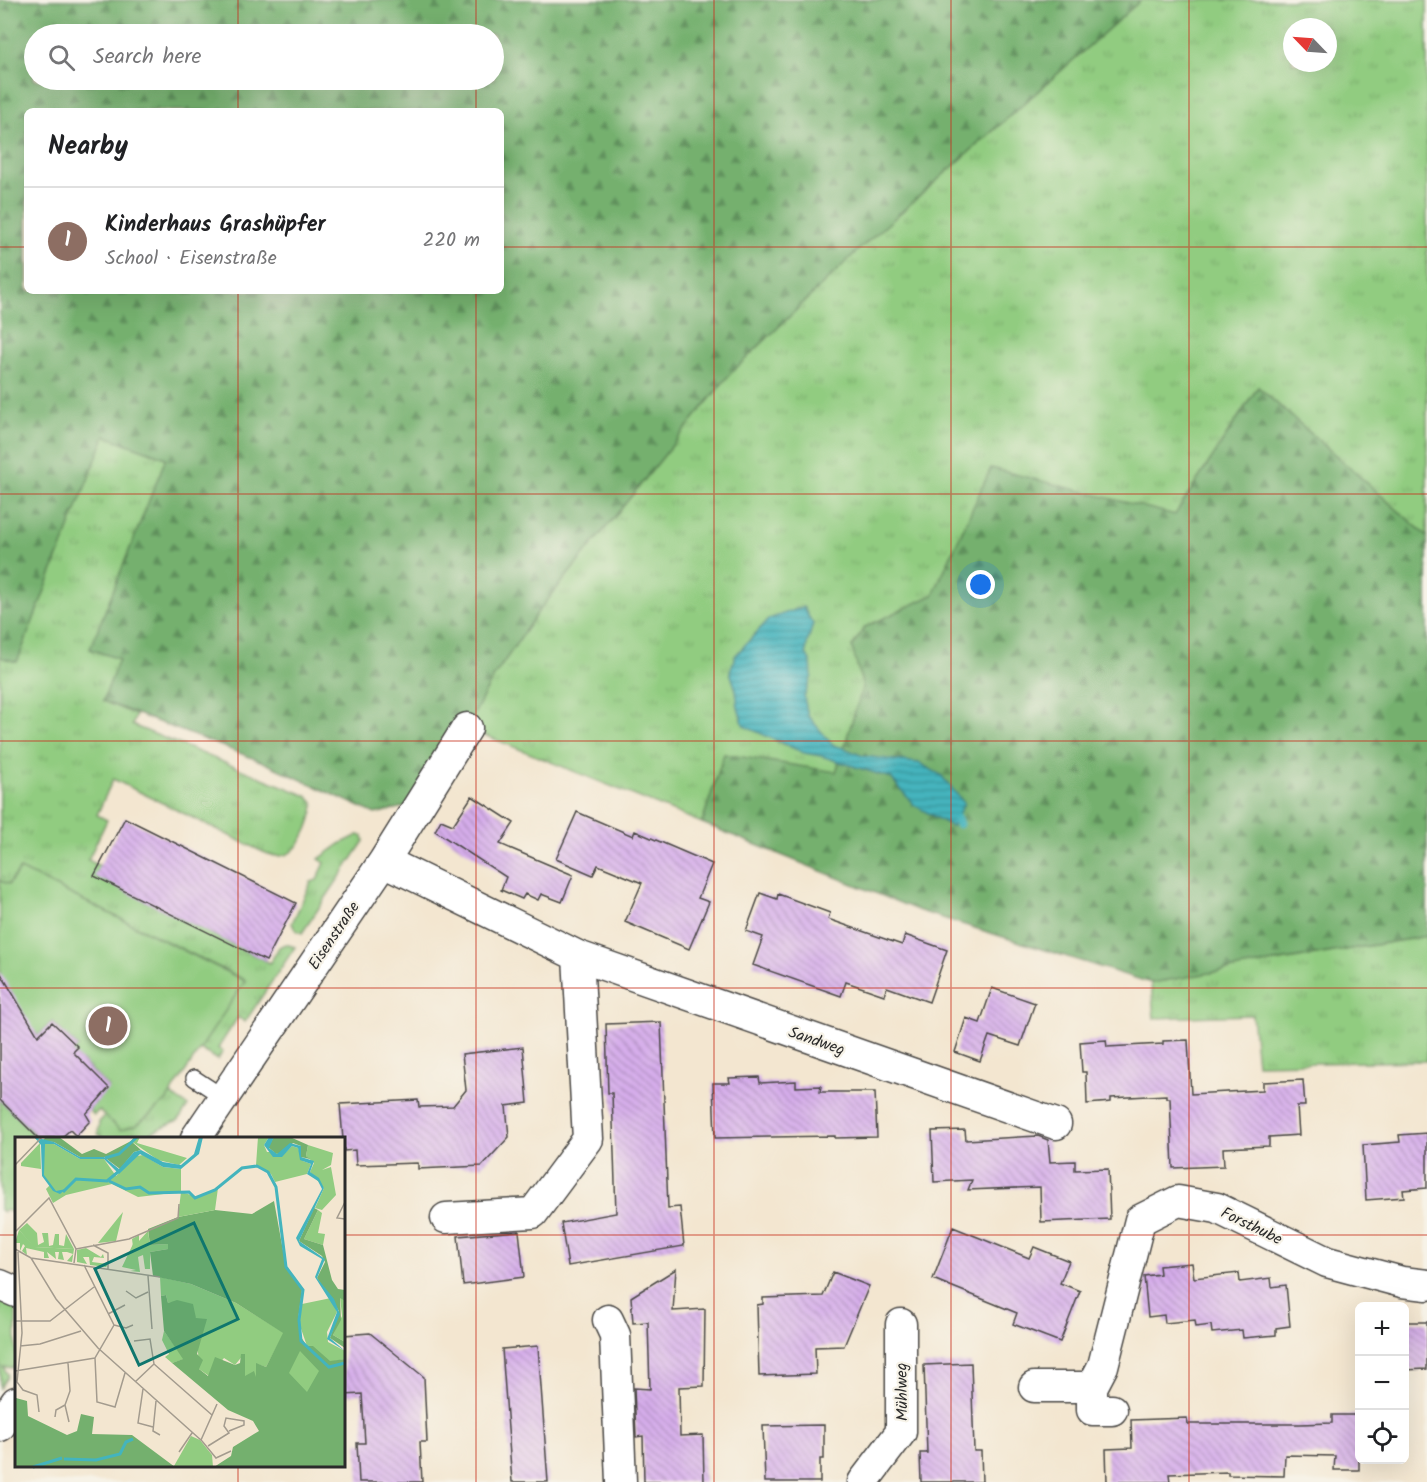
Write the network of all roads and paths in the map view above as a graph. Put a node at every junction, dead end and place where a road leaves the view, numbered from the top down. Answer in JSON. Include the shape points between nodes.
{"nodes":[{"id":1,"x":466,"y":728,"type":"dead end"},
{"id":2,"x":384,"y":861,"type":"junction"},
{"id":3,"x":578,"y":956,"type":"junction"},
{"id":4,"x":194,"y":1078,"type":"dead end"},
{"id":5,"x":223,"y":1097,"type":"junction"},
{"id":6,"x":1056,"y":1124,"type":"dead end"},
{"id":7,"x":197,"y":1137,"type":"edge"},
{"id":8,"x":446,"y":1218,"type":"dead end"},
{"id":9,"x":0,"y":1284,"type":"edge"},
{"id":10,"x":1427,"y":1285,"type":"edge"},
{"id":11,"x":15,"y":1292,"type":"edge"},
{"id":12,"x":608,"y":1320,"type":"dead end"},
{"id":13,"x":901,"y":1324,"type":"dead end"},
{"id":14,"x":1092,"y":1387,"type":"junction"},
{"id":15,"x":1034,"y":1388,"type":"dead end"},
{"id":16,"x":15,"y":1404,"type":"edge"},
{"id":17,"x":1113,"y":1410,"type":"dead end"},
{"id":18,"x":0,"y":1426,"type":"edge"},
{"id":19,"x":621,"y":1482,"type":"edge"},
{"id":20,"x":863,"y":1482,"type":"edge"}],
"edges":[{"from":1,"to":2,"type":"street","name":"Eisenstraße"},
{"from":2,"to":3,"type":"street","name":"Sandweg"},
{"from":2,"to":5,"type":"street","name":"Eisenstraße"},
{"from":3,"to":6,"type":"street","name":"Sandweg"},
{"from":3,"to":8,"type":"street","via":[[588,1139],[533,1213]]},
{"from":4,"to":5,"type":"lane"},
{"from":5,"to":7,"type":"street","name":"Eisenstraße"},
{"from":9,"to":11,"type":"street"},
{"from":10,"to":14,"type":"street","name":"Forsthube","via":[[1327,1262],[1217,1208],[1178,1201],[1140,1220],[1103,1366]]},
{"from":12,"to":19,"type":"street","via":[[615,1335]]},
{"from":13,"to":20,"type":"street","name":"Mühlweg","via":[[902,1432]]},
{"from":14,"to":15,"type":"street"},
{"from":14,"to":17,"type":"street","via":[[1092,1410]]},
{"from":16,"to":18,"type":"street"}]}
